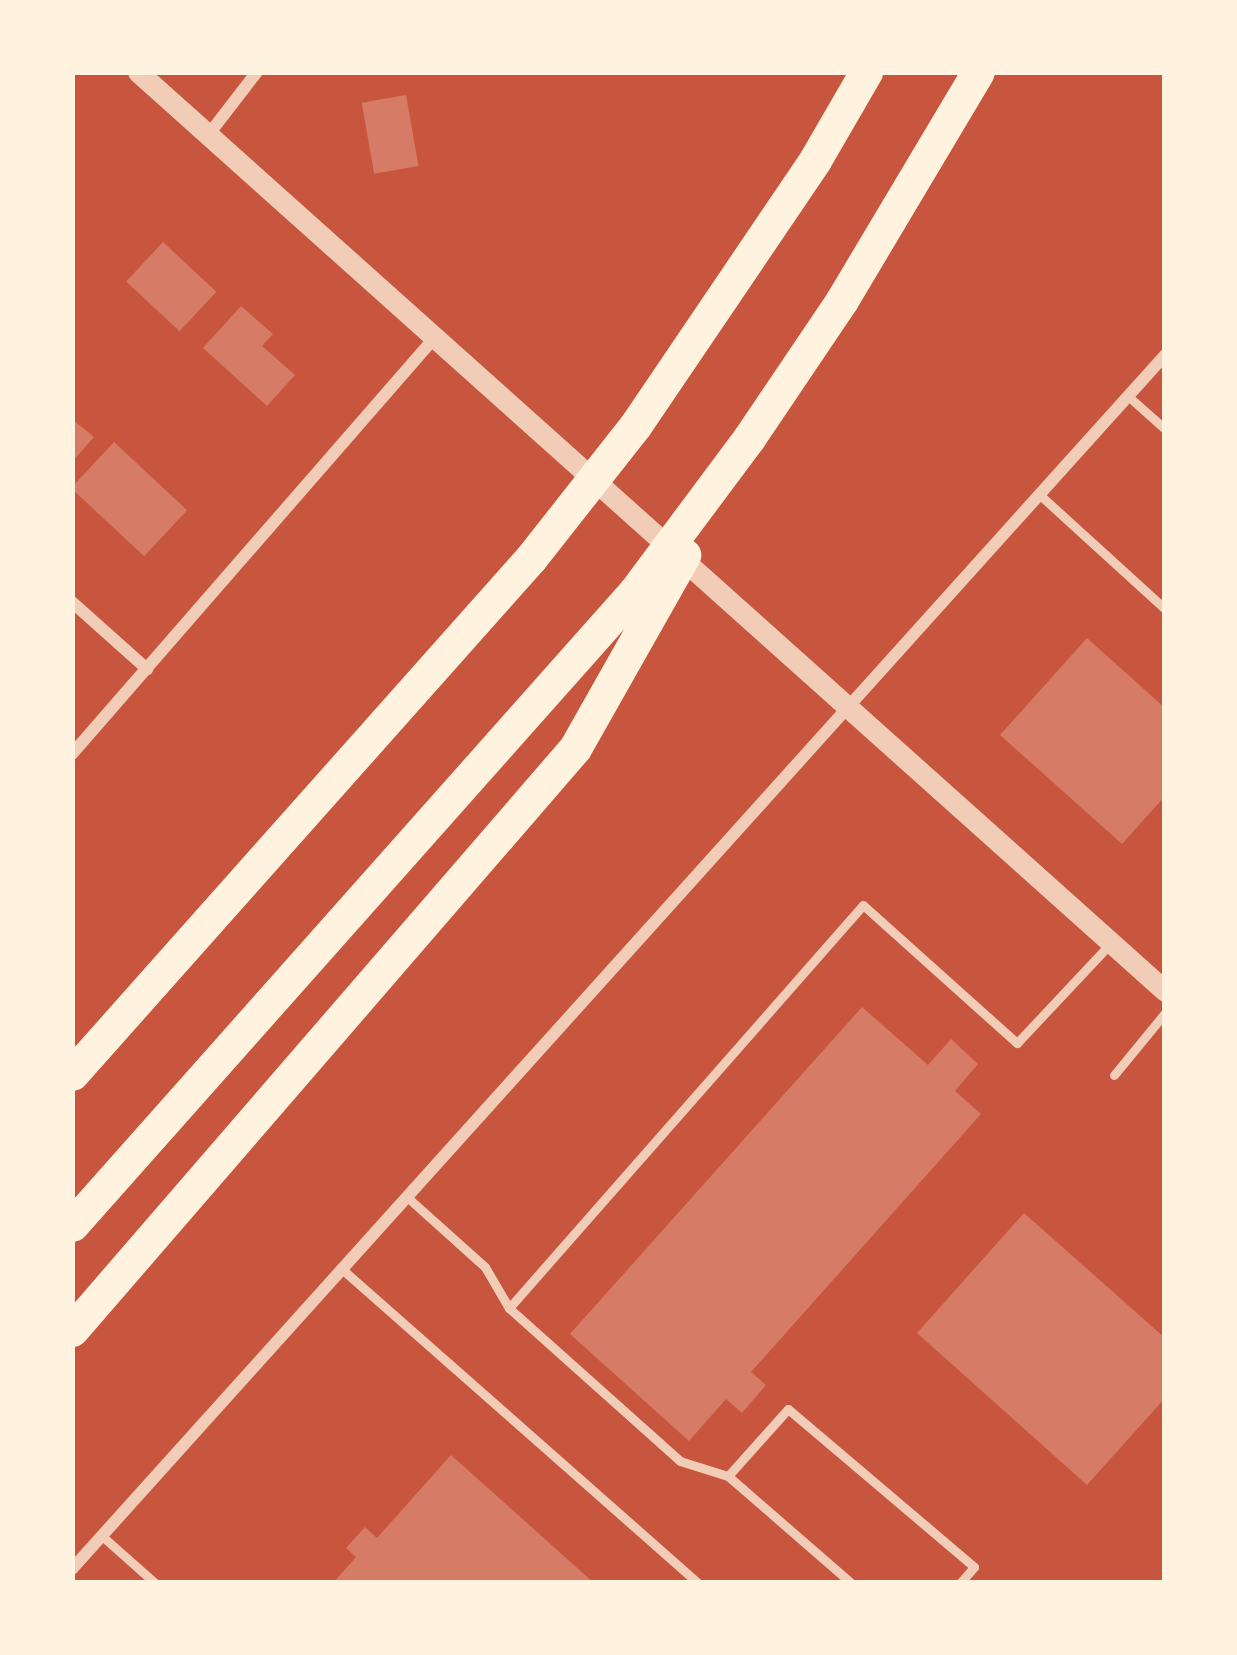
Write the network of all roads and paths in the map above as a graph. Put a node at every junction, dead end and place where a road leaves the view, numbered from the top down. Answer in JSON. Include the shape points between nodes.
{"nodes":[{"id":1,"x":138,"y":72,"type":"edge"},
{"id":2,"x":257,"y":72,"type":"edge"},
{"id":3,"x":866,"y":72,"type":"edge"},
{"id":4,"x":978,"y":72,"type":"edge"},
{"id":5,"x":208,"y":134,"type":"junction"},
{"id":6,"x":436,"y":336,"type":"junction"},
{"id":7,"x":1165,"y":355,"type":"edge"},
{"id":8,"x":1129,"y":397,"type":"junction"},
{"id":9,"x":1165,"y":429,"type":"edge"},
{"id":10,"x":749,"y":438,"type":"junction"},
{"id":11,"x":1041,"y":496,"type":"junction"},
{"id":12,"x":72,"y":602,"type":"edge"},
{"id":13,"x":1165,"y":609,"type":"edge"},
{"id":14,"x":147,"y":669,"type":"junction"},
{"id":15,"x":849,"y":708,"type":"junction"},
{"id":16,"x":72,"y":754,"type":"edge"},
{"id":17,"x":1111,"y":943,"type":"junction"},
{"id":18,"x":1165,"y":991,"type":"edge"},
{"id":19,"x":1165,"y":1013,"type":"edge"},
{"id":20,"x":72,"y":1074,"type":"edge"},
{"id":21,"x":1114,"y":1075,"type":"dead end"},
{"id":22,"x":407,"y":1197,"type":"junction"},
{"id":23,"x":72,"y":1225,"type":"edge"},
{"id":24,"x":343,"y":1270,"type":"junction"},
{"id":25,"x":508,"y":1308,"type":"junction"},
{"id":26,"x":72,"y":1330,"type":"edge"},
{"id":27,"x":728,"y":1476,"type":"junction"},
{"id":28,"x":102,"y":1536,"type":"junction"},
{"id":29,"x":72,"y":1569,"type":"edge"},
{"id":30,"x":155,"y":1583,"type":"edge"},
{"id":31,"x":698,"y":1583,"type":"edge"},
{"id":32,"x":851,"y":1583,"type":"edge"},
{"id":33,"x":960,"y":1583,"type":"edge"}],
"edges":[{"from":1,"to":5,"type":"street"},
{"from":2,"to":5,"type":"street"},
{"from":3,"to":20,"type":"highway","via":[[689,348],[532,559]]},
{"from":4,"to":10,"type":"highway"},
{"from":5,"to":6,"type":"street"},
{"from":6,"to":14,"type":"street"},
{"from":6,"to":15,"type":"street"},
{"from":7,"to":8,"type":"street"},
{"from":8,"to":9,"type":"lane"},
{"from":8,"to":11,"type":"street"},
{"from":10,"to":23,"type":"highway","via":[[620,608]]},
{"from":10,"to":26,"type":"highway","via":[[575,748]]},
{"from":11,"to":13,"type":"lane"},
{"from":11,"to":15,"type":"street"},
{"from":12,"to":14,"type":"street"},
{"from":14,"to":16,"type":"street"},
{"from":15,"to":17,"type":"street"},
{"from":15,"to":22,"type":"street"},
{"from":17,"to":18,"type":"street"},
{"from":17,"to":25,"type":"lane","via":[[1017,1043],[863,905]]},
{"from":19,"to":21,"type":"lane"},
{"from":22,"to":24,"type":"street"},
{"from":22,"to":25,"type":"lane","via":[[484,1267]]},
{"from":24,"to":28,"type":"street"},
{"from":24,"to":31,"type":"lane"},
{"from":25,"to":27,"type":"lane","via":[[680,1461]]},
{"from":27,"to":32,"type":"lane"},
{"from":27,"to":33,"type":"lane","via":[[788,1409],[974,1567]]},
{"from":28,"to":29,"type":"street"},
{"from":28,"to":30,"type":"lane"}]}
